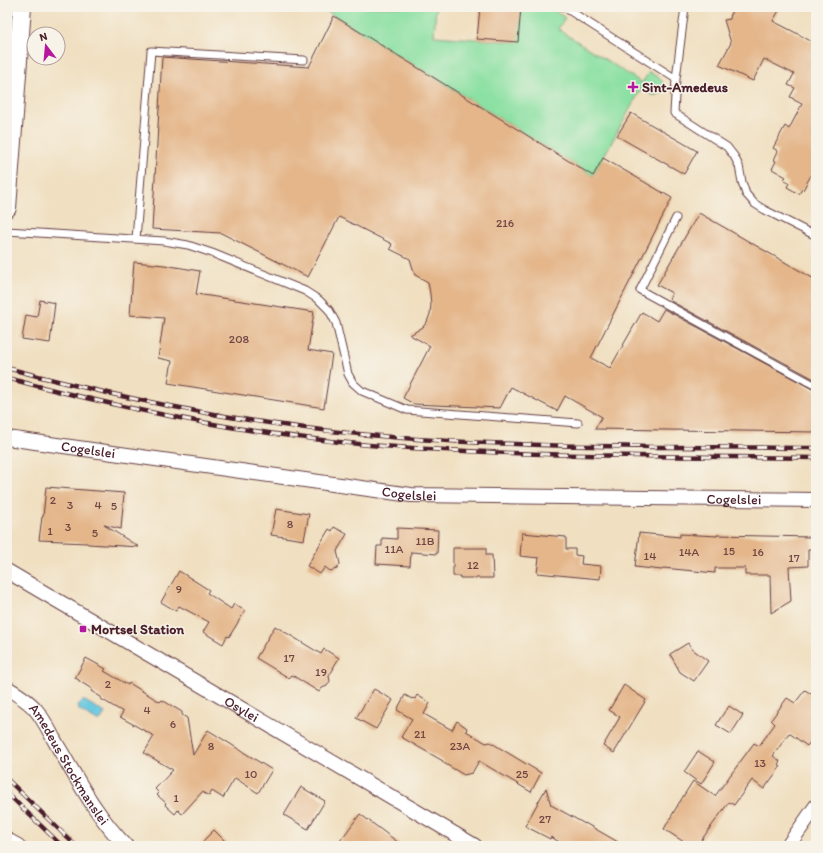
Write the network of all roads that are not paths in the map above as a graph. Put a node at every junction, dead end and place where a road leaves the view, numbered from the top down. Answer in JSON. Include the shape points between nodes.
{"nodes":[{"id":1,"x":22,"y":7,"type":"edge"},
{"id":2,"x":564,"y":7,"type":"edge"},
{"id":3,"x":685,"y":7,"type":"edge"},
{"id":4,"x":304,"y":60,"type":"dead end"},
{"id":5,"x":676,"y":79,"type":"junction"},
{"id":6,"x":7,"y":208,"type":"edge"},
{"id":7,"x":676,"y":218,"type":"dead end"},
{"id":8,"x":7,"y":231,"type":"edge"},
{"id":9,"x":816,"y":236,"type":"edge"},
{"id":10,"x":136,"y":239,"type":"junction"},
{"id":11,"x":816,"y":386,"type":"edge"},
{"id":12,"x":578,"y":423,"type":"dead end"},
{"id":13,"x":7,"y":438,"type":"edge"},
{"id":14,"x":816,"y":500,"type":"edge"},
{"id":15,"x":7,"y":571,"type":"edge"},
{"id":16,"x":7,"y":688,"type":"edge"},
{"id":17,"x":816,"y":806,"type":"edge"},
{"id":18,"x":7,"y":840,"type":"edge"},
{"id":19,"x":18,"y":846,"type":"edge"},
{"id":20,"x":126,"y":846,"type":"edge"},
{"id":21,"x":475,"y":846,"type":"edge"},
{"id":22,"x":788,"y":846,"type":"edge"}],
"edges":[{"from":1,"to":6,"type":"street","via":[[15,70]]},
{"from":2,"to":5,"type":"lane"},
{"from":3,"to":5,"type":"lane"},
{"from":4,"to":10,"type":"lane","via":[[150,51]]},
{"from":5,"to":9,"type":"lane","via":[[674,113],[726,147],[734,156],[746,194],[765,210]]},
{"from":7,"to":11,"type":"lane","via":[[640,290]]},
{"from":8,"to":10,"type":"lane"},
{"from":10,"to":12,"type":"lane","via":[[188,245],[305,291],[330,310],[336,323],[348,374],[353,383],[362,391],[407,410]]},
{"from":13,"to":14,"type":"street","name":"Cogelslei","via":[[411,495]]},
{"from":15,"to":21,"type":"street","name":"Osylei"},
{"from":16,"to":20,"type":"street","name":"Amedeus Stockmanslei","via":[[36,709],[97,813]]},
{"from":17,"to":22,"type":"street"},
{"from":18,"to":19,"type":"street"}]}
